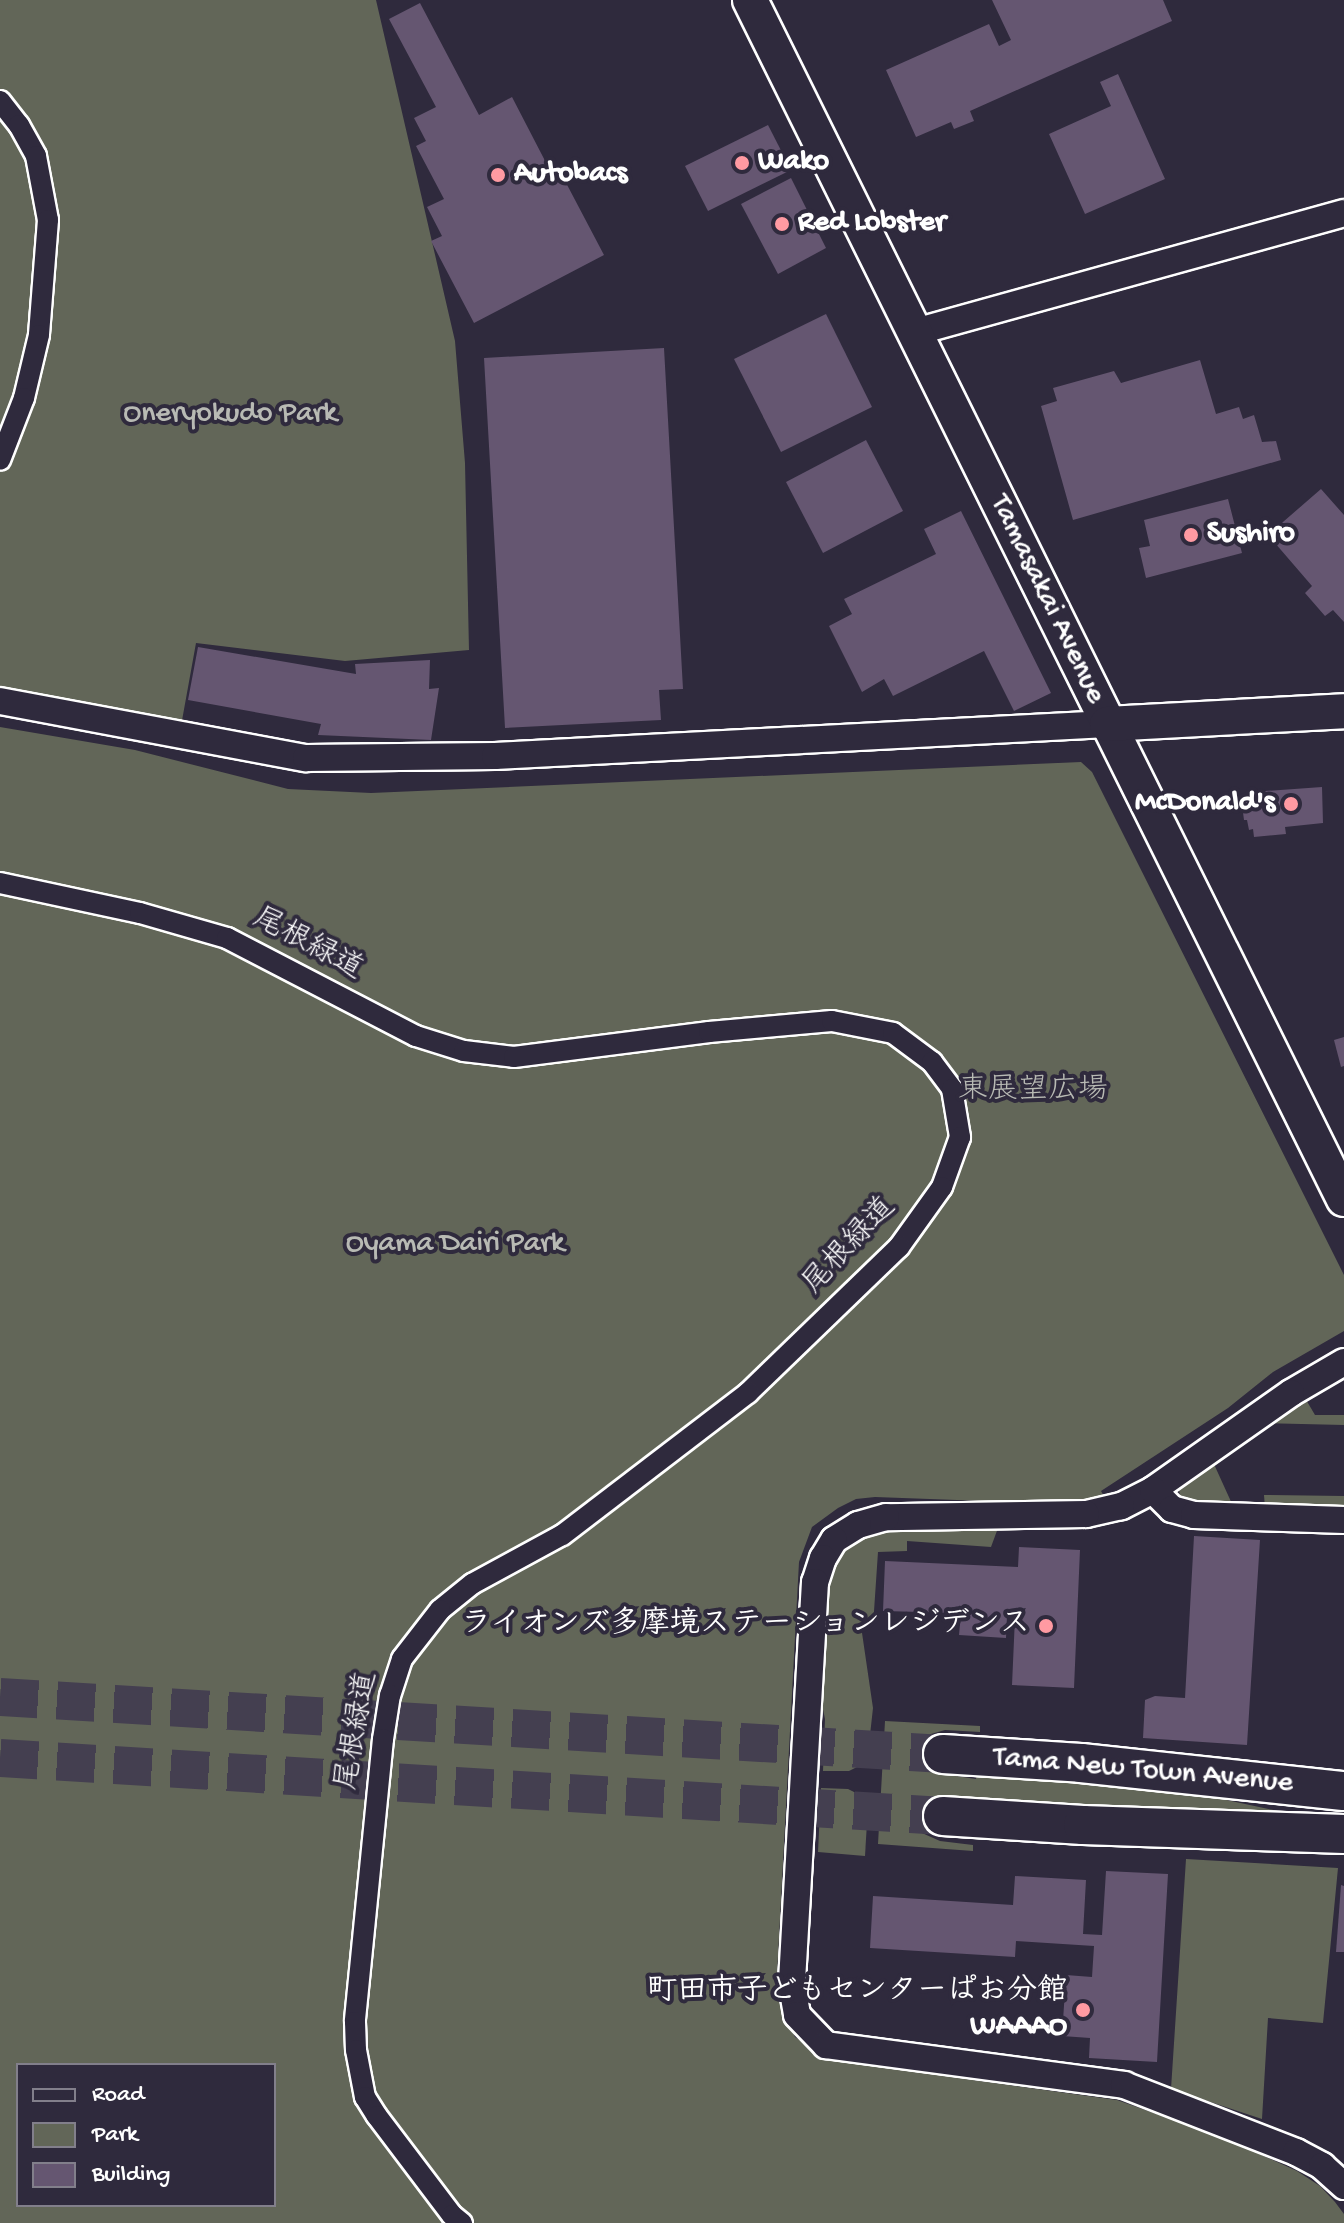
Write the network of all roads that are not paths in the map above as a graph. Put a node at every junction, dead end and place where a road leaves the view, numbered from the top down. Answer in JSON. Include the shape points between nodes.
{"nodes":[{"id":1,"x":750,"y":0,"type":"edge"},
{"id":2,"x":0,"y":101,"type":"edge"},
{"id":3,"x":1344,"y":213,"type":"edge"},
{"id":4,"x":915,"y":332,"type":"junction"},
{"id":5,"x":0,"y":460,"type":"edge"},
{"id":6,"x":0,"y":701,"type":"edge"},
{"id":7,"x":1344,"y":711,"type":"edge"},
{"id":8,"x":1107,"y":724,"type":"junction"},
{"id":9,"x":0,"y":883,"type":"edge"},
{"id":10,"x":1344,"y":1199,"type":"edge"},
{"id":11,"x":1344,"y":1362,"type":"edge"},
{"id":12,"x":1153,"y":1490,"type":"junction"},
{"id":13,"x":1344,"y":1520,"type":"edge"},
{"id":14,"x":943,"y":1754,"type":"tunnel mouth"},
{"id":15,"x":1344,"y":1791,"type":"edge"},
{"id":16,"x":943,"y":1816,"type":"tunnel mouth"},
{"id":17,"x":1344,"y":1834,"type":"edge"},
{"id":18,"x":1333,"y":2161,"type":"edge"},
{"id":19,"x":1344,"y":2186,"type":"edge"},
{"id":20,"x":462,"y":2223,"type":"edge"}],
"edges":[{"from":1,"to":4,"type":"street","name":"Tamasakai Avenue"},
{"from":2,"to":5,"type":"street","via":[[36,156],[48,220],[39,335],[24,398]]},
{"from":3,"to":4,"type":"street"},
{"from":4,"to":8,"type":"street","name":"Tamasakai Avenue"},
{"from":6,"to":8,"type":"street","via":[[306,758],[495,756]]},
{"from":7,"to":8,"type":"street"},
{"from":8,"to":10,"type":"street","name":"Tamasakai Avenue"},
{"from":9,"to":20,"type":"street","name":"尾根緑道","via":[[227,938],[416,1036],[464,1051],[514,1057],[832,1021],[893,1033],[932,1062],[952,1089],[960,1137],[942,1187],[899,1247],[748,1393],[562,1535],[472,1584],[440,1610],[402,1659],[383,1739],[356,2050],[365,2097]]},
{"from":11,"to":12,"type":"street"},
{"from":12,"to":13,"type":"street","via":[[1172,1509],[1194,1515]]},
{"from":12,"to":18,"type":"street","via":[[1121,1506],[1086,1514],[886,1517],[858,1525],[834,1540],[815,1582],[793,1959],[797,2015],[814,2036],[838,2049],[1124,2085],[1296,2152]]},
{"from":14,"to":15,"type":"main road","name":"Tama New Town Avenue"},
{"from":16,"to":17,"type":"main road","name":"Tama New Town Avenue"},
{"from":18,"to":19,"type":"street"}]}
